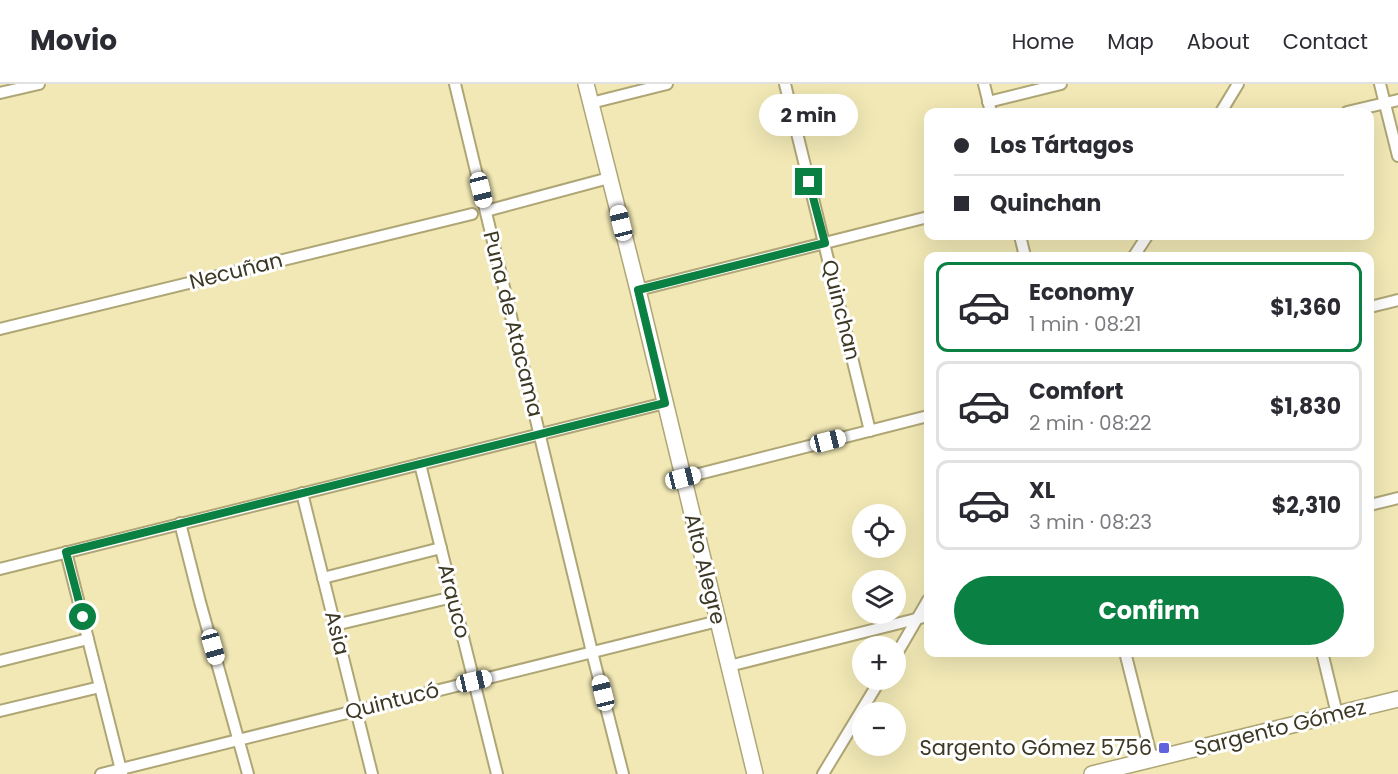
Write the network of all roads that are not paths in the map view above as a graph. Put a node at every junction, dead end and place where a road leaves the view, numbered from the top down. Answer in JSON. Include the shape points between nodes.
{"nodes":[{"id":1,"x":39,"y":84,"type":"edge"},
{"id":2,"x":455,"y":84,"type":"edge"},
{"id":3,"x":586,"y":84,"type":"edge"},
{"id":4,"x":667,"y":84,"type":"edge"},
{"id":5,"x":785,"y":84,"type":"edge"},
{"id":6,"x":984,"y":84,"type":"edge"},
{"id":7,"x":1061,"y":84,"type":"edge"},
{"id":8,"x":1238,"y":84,"type":"edge"},
{"id":9,"x":1380,"y":84,"type":"edge"},
{"id":10,"x":0,"y":93,"type":"edge"},
{"id":11,"x":1398,"y":100,"type":"edge"},
{"id":12,"x":591,"y":103,"type":"junction"},
{"id":13,"x":1384,"y":103,"type":"junction"},
{"id":14,"x":989,"y":107,"type":"edge"},
{"id":15,"x":1223,"y":108,"type":"edge"},
{"id":16,"x":1363,"y":108,"type":"edge"},
{"id":17,"x":1398,"y":156,"type":"edge"},
{"id":18,"x":609,"y":178,"type":"junction"},
{"id":19,"x":486,"y":211,"type":"junction"},
{"id":20,"x":472,"y":214,"type":"dead end"},
{"id":21,"x":924,"y":218,"type":"edge"},
{"id":22,"x":825,"y":243,"type":"junction"},
{"id":23,"x":638,"y":290,"type":"junction"},
{"id":24,"x":1398,"y":300,"type":"edge"},
{"id":25,"x":1374,"y":306,"type":"edge"},
{"id":26,"x":0,"y":329,"type":"edge"},
{"id":27,"x":665,"y":403,"type":"junction"},
{"id":28,"x":924,"y":417,"type":"edge"},
{"id":29,"x":870,"y":431,"type":"junction"},
{"id":30,"x":540,"y":434,"type":"junction"},
{"id":31,"x":420,"y":464,"type":"junction"},
{"id":32,"x":683,"y":478,"type":"junction"},
{"id":33,"x":302,"y":493,"type":"junction"},
{"id":34,"x":1398,"y":498,"type":"edge"},
{"id":35,"x":1374,"y":504,"type":"edge"},
{"id":36,"x":180,"y":523,"type":"junction"},
{"id":37,"x":441,"y":548,"type":"junction"},
{"id":38,"x":66,"y":552,"type":"junction"},
{"id":39,"x":0,"y":569,"type":"edge"},
{"id":40,"x":323,"y":578,"type":"junction"},
{"id":41,"x":453,"y":597,"type":"junction"},
{"id":42,"x":923,"y":617,"type":"edge"},
{"id":43,"x":718,"y":621,"type":"junction"},
{"id":44,"x":335,"y":625,"type":"junction"},
{"id":45,"x":88,"y":639,"type":"junction"},
{"id":46,"x":906,"y":641,"type":"edge"},
{"id":47,"x":592,"y":652,"type":"junction"},
{"id":48,"x":1126,"y":657,"type":"edge"},
{"id":49,"x":1323,"y":657,"type":"edge"},
{"id":50,"x":0,"y":661,"type":"edge"},
{"id":51,"x":729,"y":666,"type":"junction"},
{"id":52,"x":474,"y":681,"type":"junction"},
{"id":53,"x":100,"y":687,"type":"junction"},
{"id":54,"x":874,"y":690,"type":"edge"},
{"id":55,"x":1398,"y":699,"type":"edge"},
{"id":56,"x":356,"y":710,"type":"junction"},
{"id":57,"x":0,"y":711,"type":"edge"},
{"id":58,"x":1337,"y":714,"type":"junction"},
{"id":59,"x":239,"y":739,"type":"junction"},
{"id":60,"x":1152,"y":759,"type":"junction"},
{"id":61,"x":1112,"y":771,"type":"edge"},
{"id":62,"x":121,"y":772,"type":"edge"},
{"id":63,"x":101,"y":774,"type":"edge"},
{"id":64,"x":248,"y":774,"type":"edge"},
{"id":65,"x":372,"y":774,"type":"edge"},
{"id":66,"x":497,"y":774,"type":"edge"},
{"id":67,"x":623,"y":774,"type":"edge"},
{"id":68,"x":755,"y":774,"type":"edge"},
{"id":69,"x":823,"y":774,"type":"edge"},
{"id":70,"x":1092,"y":774,"type":"edge"}],
"edges":[{"from":1,"to":10,"type":"street"},
{"from":2,"to":19,"type":"street","name":"Puna de Atacama"},
{"from":3,"to":12,"type":"main road","name":"Alto Alegre"},
{"from":4,"to":12,"type":"street"},
{"from":5,"to":22,"type":"street","name":"Quinchan"},
{"from":6,"to":14,"type":"street"},
{"from":7,"to":14,"type":"street"},
{"from":8,"to":15,"type":"street"},
{"from":9,"to":13,"type":"street"},
{"from":11,"to":13,"type":"street"},
{"from":12,"to":18,"type":"main road","name":"Alto Alegre"},
{"from":13,"to":16,"type":"street"},
{"from":13,"to":17,"type":"street"},
{"from":18,"to":19,"type":"street"},
{"from":18,"to":23,"type":"main road","name":"Alto Alegre"},
{"from":19,"to":30,"type":"street","name":"Puna de Atacama"},
{"from":20,"to":26,"type":"street","name":"Necuñan"},
{"from":21,"to":22,"type":"street"},
{"from":22,"to":23,"type":"street"},
{"from":22,"to":29,"type":"street","name":"Quinchan"},
{"from":23,"to":27,"type":"main road","name":"Alto Alegre"},
{"from":24,"to":25,"type":"street"},
{"from":27,"to":30,"type":"street"},
{"from":27,"to":32,"type":"main road","name":"Alto Alegre"},
{"from":28,"to":29,"type":"street"},
{"from":29,"to":32,"type":"street"},
{"from":30,"to":31,"type":"street"},
{"from":30,"to":47,"type":"street","name":"Puna de Atacama"},
{"from":31,"to":33,"type":"street"},
{"from":31,"to":37,"type":"street","name":"Arauco"},
{"from":32,"to":43,"type":"main road","name":"Alto Alegre"},
{"from":33,"to":36,"type":"street"},
{"from":33,"to":40,"type":"street","name":"Asia"},
{"from":34,"to":35,"type":"street"},
{"from":36,"to":38,"type":"street"},
{"from":36,"to":59,"type":"street"},
{"from":37,"to":40,"type":"street"},
{"from":37,"to":41,"type":"street","name":"Arauco"},
{"from":38,"to":39,"type":"street"},
{"from":38,"to":45,"type":"street"},
{"from":40,"to":44,"type":"street","name":"Asia"},
{"from":41,"to":44,"type":"street"},
{"from":41,"to":52,"type":"street","name":"Arauco"},
{"from":42,"to":46,"type":"street"},
{"from":42,"to":51,"type":"street"},
{"from":43,"to":47,"type":"street","name":"Quintucó"},
{"from":43,"to":51,"type":"main road","name":"Alto Alegre"},
{"from":44,"to":56,"type":"street","name":"Asia"},
{"from":45,"to":50,"type":"street"},
{"from":45,"to":53,"type":"street"},
{"from":47,"to":52,"type":"street","name":"Quintucó"},
{"from":47,"to":67,"type":"street","name":"Puna de Atacama"},
{"from":48,"to":60,"type":"street"},
{"from":49,"to":58,"type":"street"},
{"from":51,"to":68,"type":"main road","name":"Alto Alegre"},
{"from":52,"to":56,"type":"street","name":"Quintucó"},
{"from":52,"to":66,"type":"street","name":"Arauco"},
{"from":53,"to":57,"type":"street"},
{"from":53,"to":62,"type":"street"},
{"from":54,"to":69,"type":"street"},
{"from":55,"to":58,"type":"main road","name":"Sargento Gómez"},
{"from":56,"to":59,"type":"street","name":"Quintucó"},
{"from":56,"to":65,"type":"street","name":"Asia"},
{"from":58,"to":60,"type":"main road","name":"Sargento Gómez"},
{"from":59,"to":62,"type":"street","name":"Quintucó"},
{"from":59,"to":64,"type":"street"},
{"from":60,"to":61,"type":"main road","name":"Sargento Gómez"},
{"from":61,"to":70,"type":"main road","name":"Sargento Gómez"},
{"from":62,"to":63,"type":"street","name":"Quintucó"}]}
